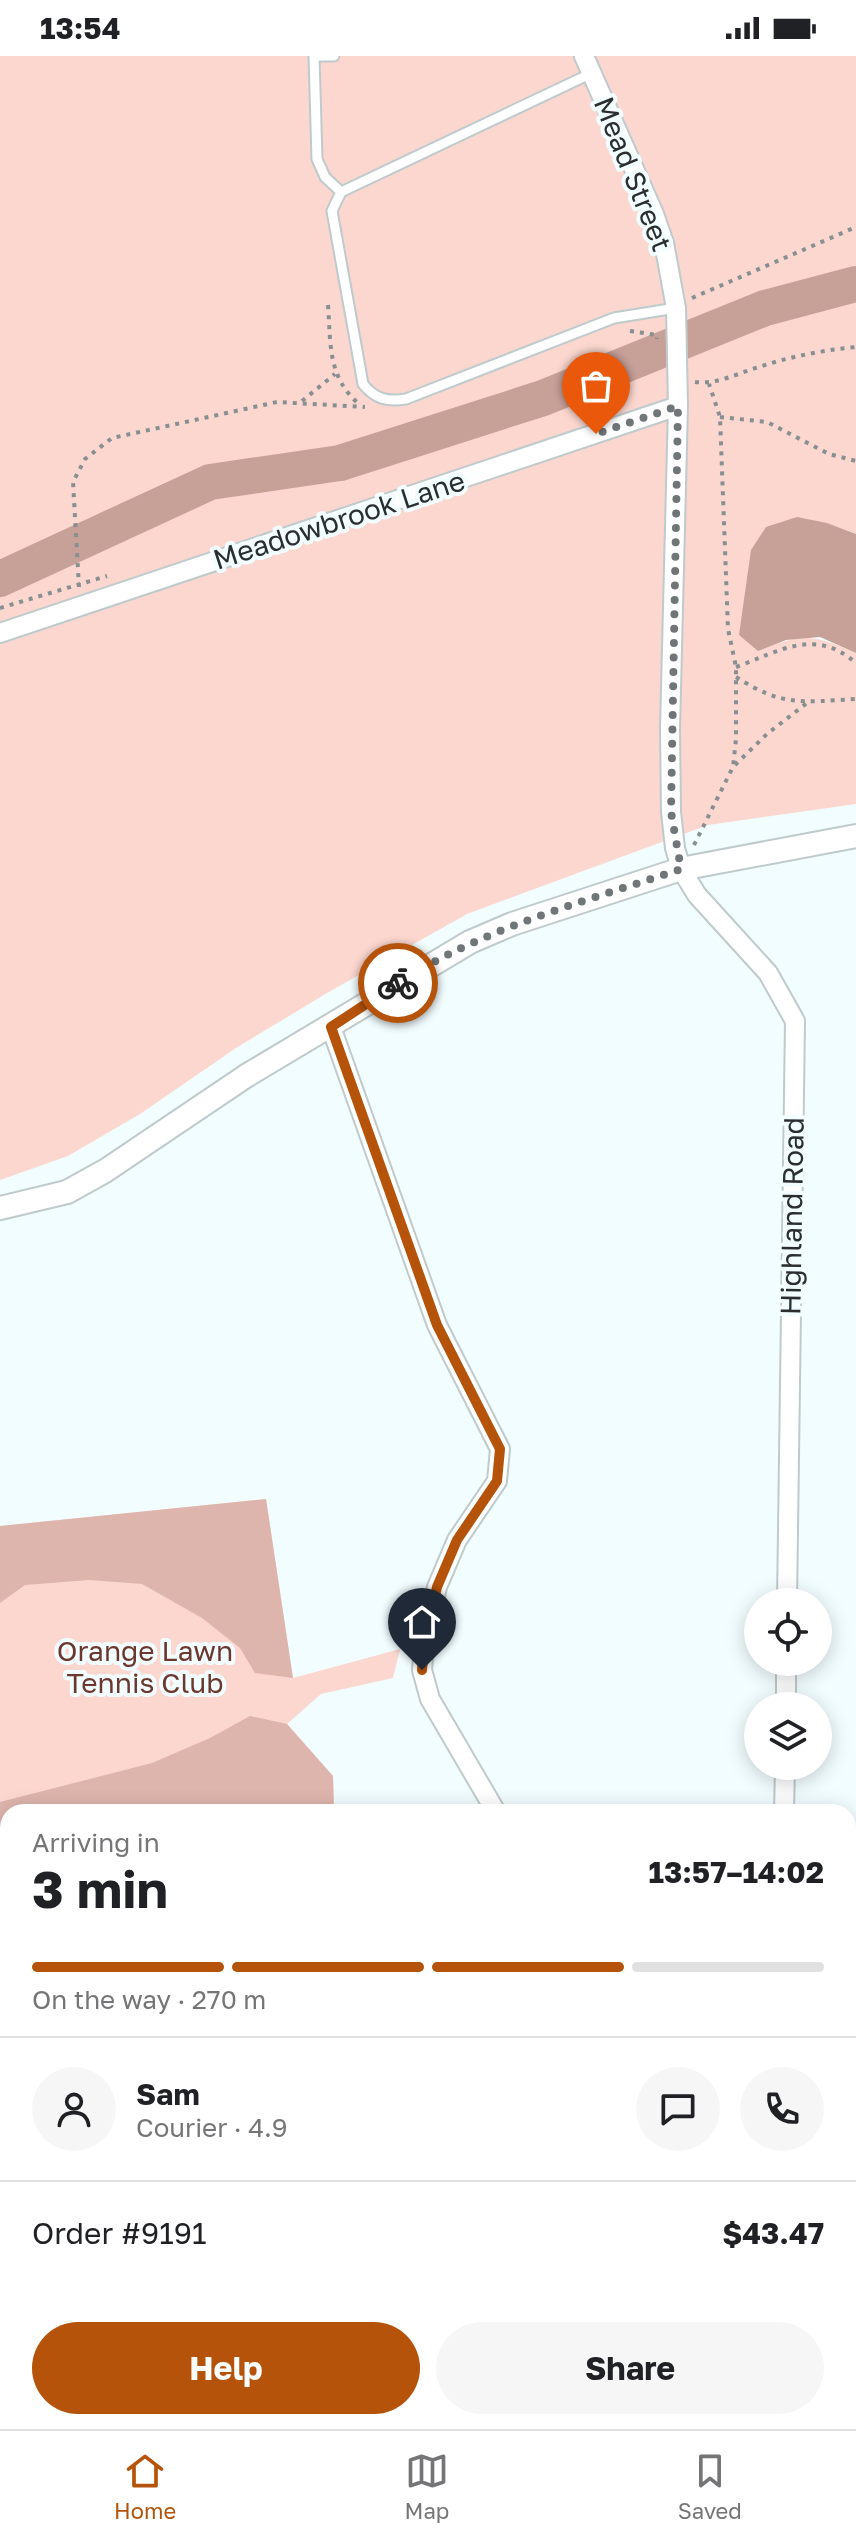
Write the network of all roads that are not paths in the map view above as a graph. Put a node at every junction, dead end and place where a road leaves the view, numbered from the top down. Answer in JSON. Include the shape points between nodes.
{"nodes":[{"id":1,"x":316,"y":56,"type":"edge"},
{"id":2,"x":334,"y":56,"type":"edge"},
{"id":3,"x":588,"y":65,"type":"edge"},
{"id":4,"x":341,"y":192,"type":"junction"},
{"id":5,"x":681,"y":311,"type":"junction"},
{"id":6,"x":678,"y":406,"type":"junction"},
{"id":7,"x":0,"y":633,"type":"edge"},
{"id":8,"x":856,"y":836,"type":"edge"},
{"id":9,"x":681,"y":869,"type":"junction"},
{"id":10,"x":331,"y":1027,"type":"junction"},
{"id":11,"x":0,"y":1208,"type":"edge"},
{"id":12,"x":787,"y":1588,"type":"edge"},
{"id":13,"x":785,"y":1780,"type":"edge"},
{"id":14,"x":491,"y":1804,"type":"edge"},
{"id":15,"x":784,"y":1804,"type":"edge"}],
"edges":[{"from":1,"to":2,"type":"lane"},
{"from":1,"to":4,"type":"lane","via":[[317,159],[325,177]]},
{"from":3,"to":4,"type":"lane"},
{"from":3,"to":5,"type":"street","name":"Mead Street","via":[[654,214]]},
{"from":4,"to":5,"type":"lane","via":[[332,211],[363,384],[379,398],[406,399],[614,318]]},
{"from":5,"to":6,"type":"street","name":"Mead Street"},
{"from":6,"to":7,"type":"street","name":"Meadowbrook Lane"},
{"from":6,"to":9,"type":"street","name":"Mead Street","via":[[671,798]]},
{"from":8,"to":9,"type":"street"},
{"from":9,"to":10,"type":"street","via":[[470,942]]},
{"from":9,"to":12,"type":"street","name":"Highland Road","via":[[697,895],[768,973],[795,1021]]},
{"from":10,"to":11,"type":"street","via":[[67,1192]]},
{"from":10,"to":14,"type":"street","via":[[437,1325],[500,1449],[497,1481],[457,1540],[437,1587],[422,1670],[430,1699]]},
{"from":13,"to":15,"type":"street"}]}
